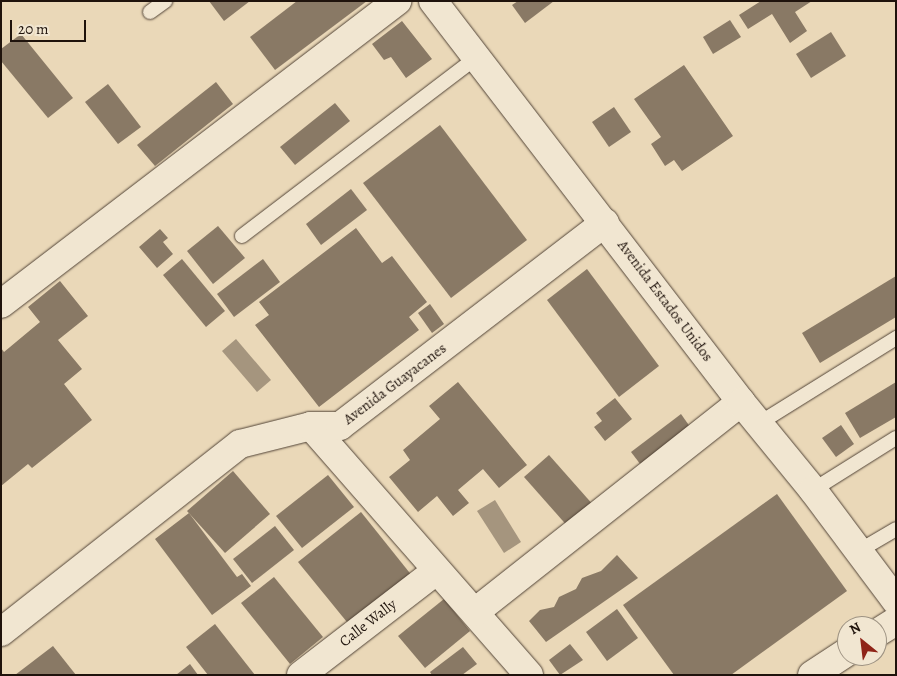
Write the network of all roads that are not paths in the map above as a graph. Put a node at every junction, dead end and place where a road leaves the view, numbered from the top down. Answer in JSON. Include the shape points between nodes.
{"nodes":[{"id":1,"x":165,"y":1,"type":"edge"},
{"id":2,"x":398,"y":1,"type":"edge"},
{"id":3,"x":433,"y":1,"type":"edge"},
{"id":4,"x":150,"y":12,"type":"dead end"},
{"id":5,"x":476,"y":58,"type":"junction"},
{"id":6,"x":606,"y":223,"type":"junction"},
{"id":7,"x":242,"y":236,"type":"dead end"},
{"id":8,"x":1,"y":304,"type":"edge"},
{"id":9,"x":896,"y":338,"type":"edge"},
{"id":10,"x":741,"y":402,"type":"junction"},
{"id":11,"x":758,"y":424,"type":"junction"},
{"id":12,"x":311,"y":426,"type":"junction"},
{"id":13,"x":896,"y":438,"type":"edge"},
{"id":14,"x":813,"y":490,"type":"junction"},
{"id":15,"x":896,"y":529,"type":"edge"},
{"id":16,"x":857,"y":552,"type":"junction"},
{"id":17,"x":436,"y":571,"type":"junction"},
{"id":18,"x":896,"y":601,"type":"edge"},
{"id":19,"x":475,"y":612,"type":"junction"},
{"id":20,"x":1,"y":632,"type":"edge"},
{"id":21,"x":837,"y":659,"type":"edge"},
{"id":22,"x":301,"y":675,"type":"edge"},
{"id":23,"x":529,"y":675,"type":"edge"},
{"id":24,"x":812,"y":675,"type":"edge"}],
"edges":[{"from":1,"to":4,"type":"lane"},
{"from":2,"to":8,"type":"street"},
{"from":3,"to":5,"type":"street","name":"Avenida Estados Unidos"},
{"from":5,"to":6,"type":"street","name":"Avenida Estados Unidos"},
{"from":5,"to":7,"type":"lane"},
{"from":6,"to":10,"type":"street","name":"Avenida Estados Unidos"},
{"from":6,"to":12,"type":"street","name":"Avenida Guayacanes","via":[[340,426]]},
{"from":9,"to":11,"type":"lane"},
{"from":10,"to":11,"type":"street","name":"Avenida Estados Unidos"},
{"from":10,"to":19,"type":"street"},
{"from":11,"to":14,"type":"street","name":"Avenida Estados Unidos"},
{"from":12,"to":17,"type":"street"},
{"from":12,"to":20,"type":"street","name":"Avenida Guayacanes","via":[[240,444]]},
{"from":13,"to":14,"type":"lane"},
{"from":14,"to":16,"type":"street","name":"Avenida Estados Unidos"},
{"from":15,"to":16,"type":"lane"},
{"from":16,"to":18,"type":"street","name":"Avenida Estados Unidos"},
{"from":17,"to":19,"type":"street"},
{"from":17,"to":22,"type":"street","name":"Calle Wally"},
{"from":19,"to":23,"type":"street"},
{"from":21,"to":24,"type":"street"}]}
